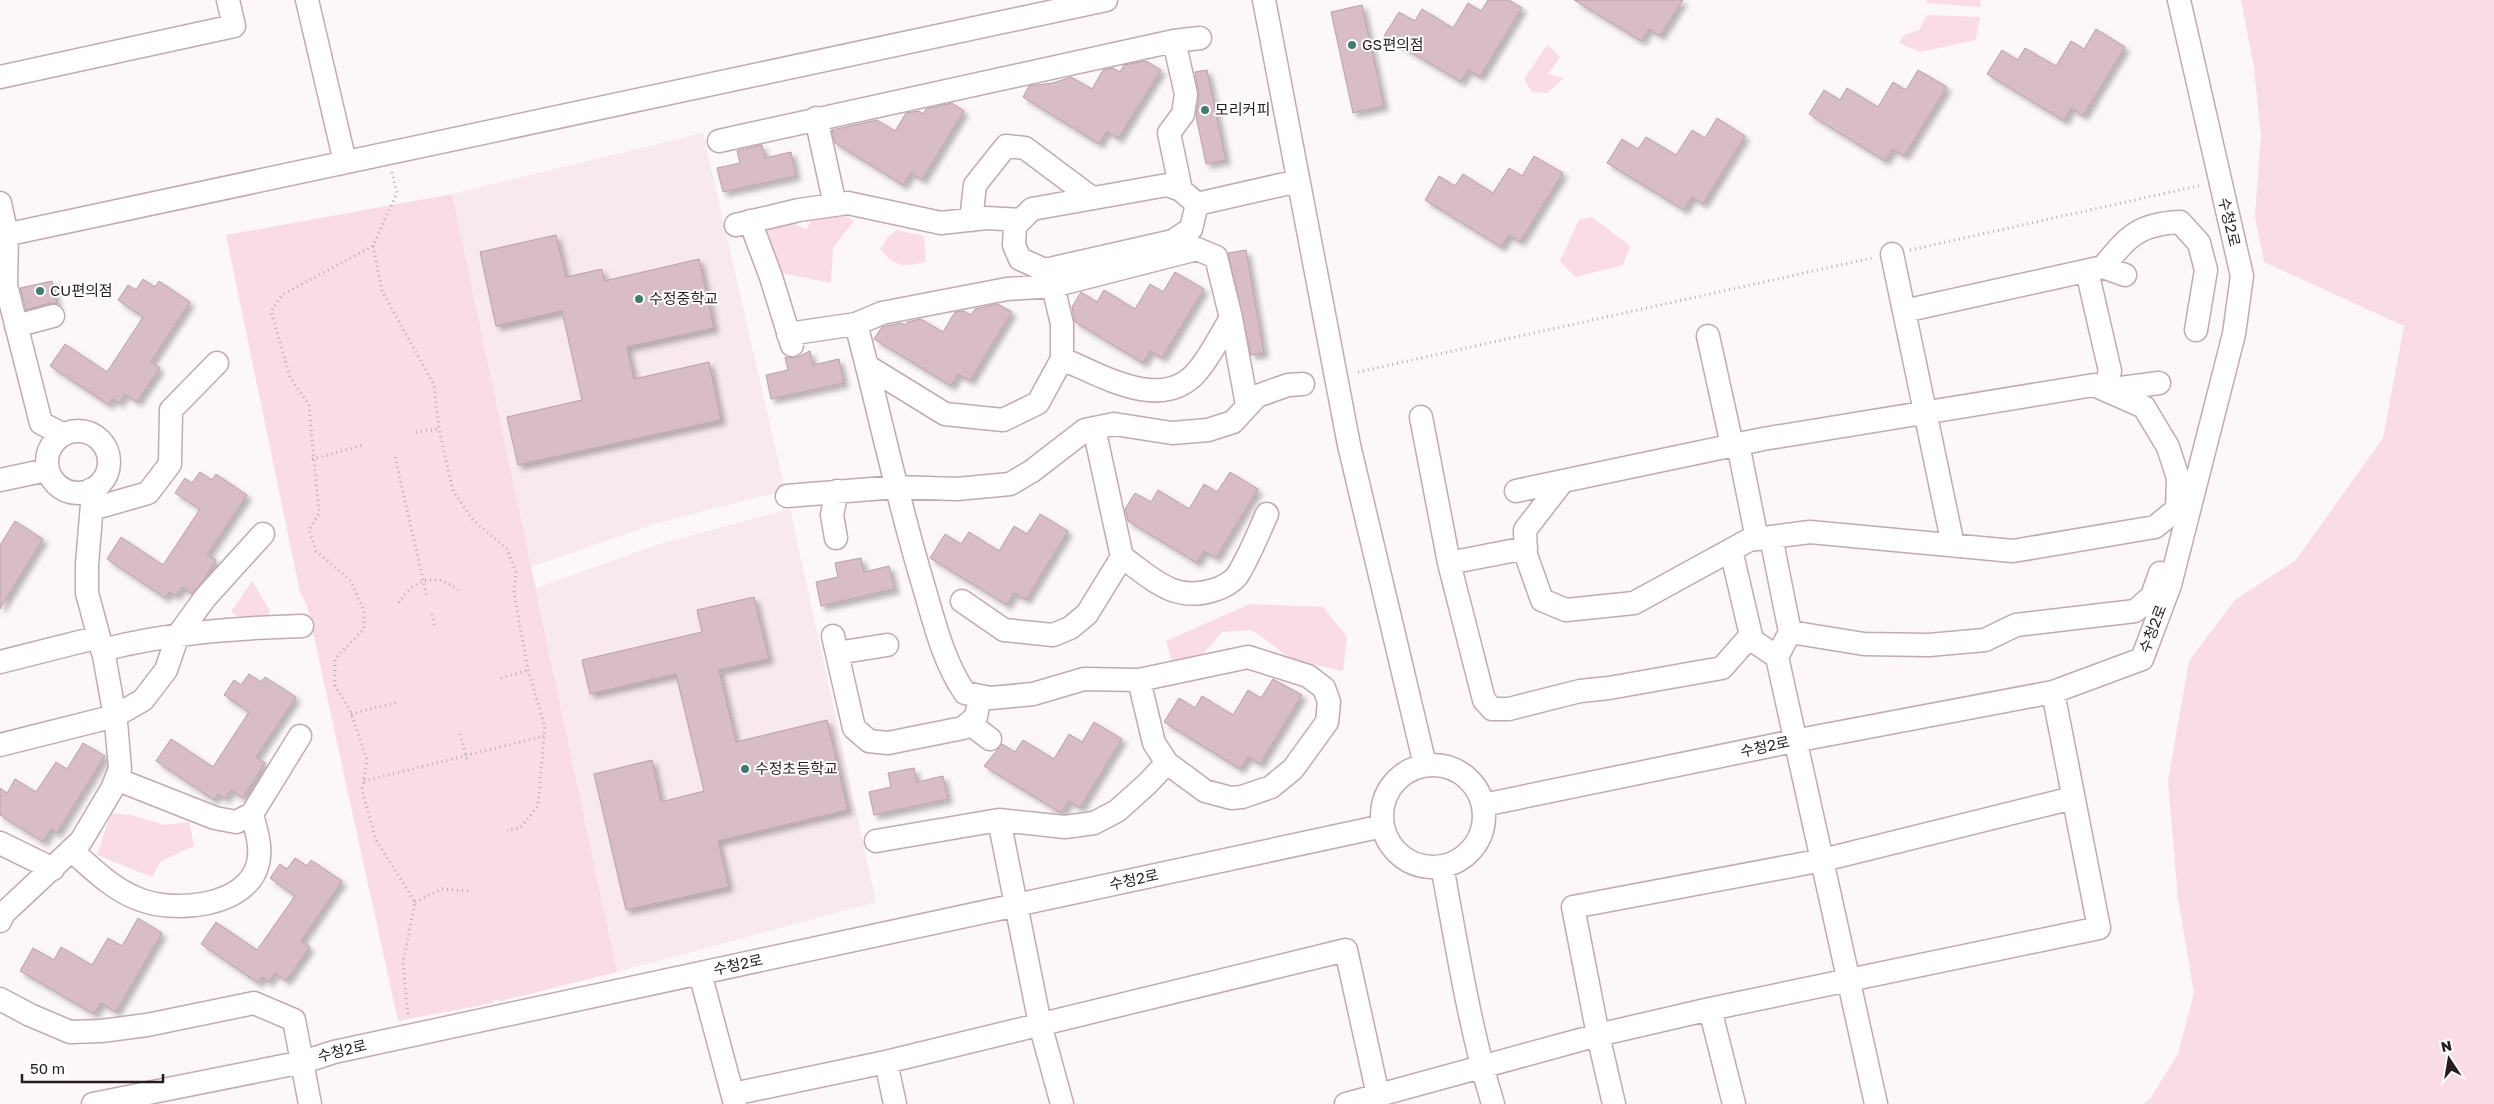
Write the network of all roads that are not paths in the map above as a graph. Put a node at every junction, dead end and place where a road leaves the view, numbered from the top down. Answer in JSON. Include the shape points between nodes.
{"nodes":[{"id":1,"x":228,"y":0,"type":"edge"},
{"id":2,"x":307,"y":0,"type":"edge"},
{"id":3,"x":1106,"y":0,"type":"edge"},
{"id":4,"x":1264,"y":0,"type":"edge"},
{"id":5,"x":2179,"y":0,"type":"edge"},
{"id":6,"x":1200,"y":38,"type":"dead end"},
{"id":7,"x":1174,"y":40,"type":"junction"},
{"id":8,"x":0,"y":77,"type":"edge"},
{"id":9,"x":816,"y":118,"type":"junction"},
{"id":10,"x":719,"y":141,"type":"dead end"},
{"id":11,"x":345,"y":162,"type":"junction"},
{"id":12,"x":1298,"y":181,"type":"junction"},
{"id":13,"x":1189,"y":196,"type":"junction"},
{"id":14,"x":1092,"y":198,"type":"junction"},
{"id":15,"x":0,"y":203,"type":"edge"},
{"id":16,"x":835,"y":205,"type":"junction"},
{"id":17,"x":970,"y":220,"type":"junction"},
{"id":18,"x":1021,"y":220,"type":"junction"},
{"id":19,"x":3,"y":235,"type":"edge"},
{"id":20,"x":1186,"y":242,"type":"junction"},
{"id":21,"x":1892,"y":254,"type":"road end"},
{"id":22,"x":2095,"y":269,"type":"junction"},
{"id":23,"x":2125,"y":275,"type":"dead end"},
{"id":24,"x":1053,"y":286,"type":"junction"},
{"id":25,"x":1904,"y":311,"type":"junction"},
{"id":26,"x":53,"y":316,"type":"dead end"},
{"id":27,"x":1231,"y":318,"type":"junction"},
{"id":28,"x":856,"y":324,"type":"junction"},
{"id":29,"x":16,"y":326,"type":"junction"},
{"id":30,"x":2196,"y":330,"type":"dead end"},
{"id":31,"x":1708,"y":336,"type":"dead end"},
{"id":32,"x":1062,"y":359,"type":"junction"},
{"id":33,"x":217,"y":363,"type":"dead end"},
{"id":34,"x":867,"y":366,"type":"junction"},
{"id":35,"x":2159,"y":382,"type":"dead end"},
{"id":36,"x":1303,"y":384,"type":"dead end"},
{"id":37,"x":2105,"y":390,"type":"junction"},
{"id":38,"x":1247,"y":405,"type":"junction"},
{"id":39,"x":1926,"y":412,"type":"junction"},
{"id":40,"x":1421,"y":416,"type":"dead end"},
{"id":41,"x":1094,"y":428,"type":"junction"},
{"id":42,"x":62,"y":434,"type":"junction"},
{"id":43,"x":1735,"y":445,"type":"junction"},
{"id":44,"x":47,"y":470,"type":"junction"},
{"id":45,"x":0,"y":480,"type":"edge"},
{"id":46,"x":1563,"y":481,"type":"junction"},
{"id":47,"x":896,"y":487,"type":"junction"},
{"id":48,"x":1516,"y":491,"type":"dead end"},
{"id":49,"x":837,"y":492,"type":"junction"},
{"id":50,"x":787,"y":496,"type":"dead end"},
{"id":51,"x":91,"y":499,"type":"junction"},
{"id":52,"x":1267,"y":514,"type":"dead end"},
{"id":53,"x":2166,"y":518,"type":"junction"},
{"id":54,"x":262,"y":534,"type":"dead end"},
{"id":55,"x":836,"y":538,"type":"dead end"},
{"id":56,"x":1764,"y":538,"type":"junction"},
{"id":57,"x":1953,"y":545,"type":"junction"},
{"id":58,"x":1526,"y":548,"type":"junction"},
{"id":59,"x":1732,"y":550,"type":"junction"},
{"id":60,"x":1122,"y":557,"type":"junction"},
{"id":61,"x":1449,"y":563,"type":"junction"},
{"id":62,"x":962,"y":601,"type":"dead end"},
{"id":63,"x":302,"y":626,"type":"dead end"},
{"id":64,"x":1790,"y":632,"type":"junction"},
{"id":65,"x":178,"y":635,"type":"junction"},
{"id":66,"x":1751,"y":635,"type":"junction"},
{"id":67,"x":100,"y":644,"type":"junction"},
{"id":68,"x":887,"y":645,"type":"dead end"},
{"id":69,"x":1777,"y":657,"type":"junction"},
{"id":70,"x":0,"y":662,"type":"edge"},
{"id":71,"x":1139,"y":680,"type":"junction"},
{"id":72,"x":2053,"y":692,"type":"junction"},
{"id":73,"x":980,"y":696,"type":"junction"},
{"id":74,"x":115,"y":716,"type":"junction"},
{"id":75,"x":969,"y":723,"type":"junction"},
{"id":76,"x":300,"y":736,"type":"dead end"},
{"id":77,"x":990,"y":739,"type":"dead end"},
{"id":78,"x":1794,"y":741,"type":"junction"},
{"id":79,"x":0,"y":745,"type":"edge"},
{"id":80,"x":1167,"y":763,"type":"junction"},
{"id":81,"x":1424,"y":765,"type":"junction"},
{"id":82,"x":116,"y":778,"type":"junction"},
{"id":83,"x":2073,"y":798,"type":"junction"},
{"id":84,"x":1483,"y":805,"type":"junction"},
{"id":85,"x":252,"y":814,"type":"junction"},
{"id":86,"x":999,"y":820,"type":"junction"},
{"id":87,"x":1383,"y":826,"type":"junction"},
{"id":88,"x":876,"y":841,"type":"dead end"},
{"id":89,"x":0,"y":844,"type":"edge"},
{"id":90,"x":72,"y":851,"type":"junction"},
{"id":91,"x":1823,"y":860,"type":"junction"},
{"id":92,"x":1442,"y":866,"type":"junction"},
{"id":93,"x":53,"y":869,"type":"junction"},
{"id":94,"x":1016,"y":905,"type":"junction"},
{"id":95,"x":0,"y":921,"type":"edge"},
{"id":96,"x":700,"y":973,"type":"junction"},
{"id":97,"x":1848,"y":980,"type":"junction"},
{"id":98,"x":0,"y":1000,"type":"edge"},
{"id":99,"x":1710,"y":1008,"type":"junction"},
{"id":100,"x":1040,"y":1024,"type":"junction"},
{"id":101,"x":1598,"y":1035,"type":"junction"},
{"id":102,"x":303,"y":1062,"type":"junction"},
{"id":103,"x":886,"y":1062,"type":"junction"},
{"id":104,"x":1481,"y":1067,"type":"junction"},
{"id":105,"x":734,"y":1099,"type":"edge"},
{"id":106,"x":1379,"y":1100,"type":"edge"},
{"id":107,"x":93,"y":1104,"type":"edge"},
{"id":108,"x":310,"y":1104,"type":"edge"},
{"id":109,"x":895,"y":1104,"type":"edge"},
{"id":110,"x":1062,"y":1104,"type":"edge"},
{"id":111,"x":1346,"y":1104,"type":"edge"},
{"id":112,"x":1493,"y":1104,"type":"edge"},
{"id":113,"x":1614,"y":1104,"type":"edge"},
{"id":114,"x":1734,"y":1104,"type":"edge"},
{"id":115,"x":1876,"y":1104,"type":"edge"}],
"edges":[{"from":1,"to":8,"type":"street","via":[[234,26]]},
{"from":2,"to":11,"type":"street"},
{"from":3,"to":11,"type":"street"},
{"from":4,"to":12,"type":"street"},
{"from":5,"to":72,"type":"street","name":"수청2로","via":[[2242,276],[2234,334],[2170,585],[2142,659]]},
{"from":6,"to":7,"type":"street"},
{"from":7,"to":9,"type":"street"},
{"from":7,"to":13,"type":"street","via":[[1186,94],[1183,114],[1169,133]]},
{"from":9,"to":10,"type":"street"},
{"from":9,"to":16,"type":"street"},
{"from":11,"to":19,"type":"street"},
{"from":12,"to":13,"type":"street"},
{"from":12,"to":81,"type":"street","via":[[1349,445]]},
{"from":13,"to":14,"type":"street","via":[[1167,185]]},
{"from":13,"to":20,"type":"street","via":[[1191,229]]},
{"from":14,"to":17,"type":"street","via":[[1025,148],[1006,146],[975,185]]},
{"from":14,"to":18,"type":"street","via":[[1032,209]]},
{"from":15,"to":19,"type":"street"},
{"from":16,"to":17,"type":"street","via":[[848,203],[941,223]]},
{"from":16,"to":28,"type":"street","via":[[743,223],[771,277],[790,340]]},
{"from":17,"to":18,"type":"street"},
{"from":18,"to":20,"type":"street","via":[[1015,226],[1014,244],[1020,259],[1045,270],[1173,241]]},
{"from":19,"to":29,"type":"street","via":[[6,285]]},
{"from":20,"to":24,"type":"street"},
{"from":20,"to":27,"type":"street","via":[[1216,256]]},
{"from":21,"to":25,"type":"street"},
{"from":22,"to":23,"type":"street"},
{"from":22,"to":25,"type":"street"},
{"from":22,"to":30,"type":"street","via":[[2128,236],[2156,223],[2180,222],[2199,244],[2206,270]]},
{"from":22,"to":37,"type":"street","via":[[2110,371]]},
{"from":24,"to":28,"type":"street","via":[[1007,290],[882,313]]},
{"from":24,"to":32,"type":"street","via":[[1062,324]]},
{"from":25,"to":39,"type":"street"},
{"from":26,"to":29,"type":"street"},
{"from":27,"to":32,"type":"street","via":[[1195,374],[1180,385],[1158,391],[1134,388]]},
{"from":27,"to":38,"type":"street"},
{"from":28,"to":34,"type":"street"},
{"from":29,"to":42,"type":"street","via":[[41,424]]},
{"from":31,"to":43,"type":"street"},
{"from":32,"to":34,"type":"street","via":[[1038,403],[1002,420],[945,414]]},
{"from":33,"to":51,"type":"street","via":[[172,410],[170,464],[148,493]]},
{"from":34,"to":47,"type":"street"},
{"from":35,"to":37,"type":"street"},
{"from":36,"to":38,"type":"street","via":[[1288,385]]},
{"from":37,"to":39,"type":"street","via":[[2094,385]]},
{"from":37,"to":53,"type":"street","via":[[2144,407],[2168,447],[2178,478],[2177,509]]},
{"from":38,"to":41,"type":"street","via":[[1233,422],[1208,430],[1172,433],[1114,424]]},
{"from":39,"to":43,"type":"street"},
{"from":39,"to":57,"type":"street"},
{"from":40,"to":61,"type":"street"},
{"from":41,"to":47,"type":"street","via":[[1085,430],[1010,484],[957,489]]},
{"from":41,"to":60,"type":"street"},
{"from":42,"to":44,"type":"street","via":[[49,450]]},
{"from":42,"to":51,"type":"street","via":[[88,432],[101,440],[106,449],[108,470]]},
{"from":43,"to":46,"type":"street"},
{"from":43,"to":56,"type":"street"},
{"from":44,"to":45,"type":"street"},
{"from":44,"to":51,"type":"street","via":[[51,479],[67,491]]},
{"from":46,"to":48,"type":"street"},
{"from":46,"to":58,"type":"street","via":[[1525,530]]},
{"from":47,"to":49,"type":"street"},
{"from":47,"to":73,"type":"street","via":[[938,636],[954,677],[965,693]]},
{"from":49,"to":50,"type":"street"},
{"from":49,"to":55,"type":"street","via":[[832,516]]},
{"from":51,"to":67,"type":"street","via":[[87,593]]},
{"from":52,"to":60,"type":"street","via":[[1236,577],[1220,589],[1200,595],[1167,589]]},
{"from":53,"to":57,"type":"street","via":[[2155,527],[2013,551]]},
{"from":53,"to":64,"type":"street","via":[[2165,560],[2152,596],[2134,611],[2016,625],[1985,640],[1930,645],[1864,644]]},
{"from":54,"to":65,"type":"street","via":[[205,598]]},
{"from":56,"to":57,"type":"street","via":[[1810,532]]},
{"from":56,"to":59,"type":"street","via":[[1749,540]]},
{"from":56,"to":64,"type":"street"},
{"from":58,"to":59,"type":"street","via":[[1542,600],[1566,610],[1634,603]]},
{"from":58,"to":61,"type":"street"},
{"from":59,"to":66,"type":"street"},
{"from":60,"to":62,"type":"street","via":[[1087,614],[1070,628],[1052,635],[1004,630]]},
{"from":61,"to":66,"type":"street","via":[[1484,700],[1492,709],[1509,709],[1580,691],[1722,668]]},
{"from":63,"to":65,"type":"street","via":[[237,628]]},
{"from":64,"to":69,"type":"street"},
{"from":65,"to":67,"type":"street"},
{"from":65,"to":74,"type":"street","via":[[166,670],[143,700]]},
{"from":66,"to":69,"type":"street","via":[[1752,640]]},
{"from":67,"to":70,"type":"street"},
{"from":67,"to":74,"type":"street"},
{"from":68,"to":75,"type":"street","via":[[835,644],[854,728],[869,741],[888,742],[963,728]]},
{"from":69,"to":78,"type":"street"},
{"from":71,"to":73,"type":"street","via":[[1084,679],[1033,694]]},
{"from":71,"to":80,"type":"street","via":[[1154,743]]},
{"from":71,"to":80,"type":"street","via":[[1248,657],[1308,676],[1324,688],[1329,702],[1327,722],[1293,770],[1272,786],[1231,798],[1205,791]]},
{"from":72,"to":78,"type":"street","name":"수청2로"},
{"from":72,"to":83,"type":"street"},
{"from":73,"to":75,"type":"street","via":[[976,717]]},
{"from":74,"to":79,"type":"street"},
{"from":74,"to":82,"type":"street","via":[[120,769]]},
{"from":75,"to":77,"type":"street"},
{"from":76,"to":85,"type":"street"},
{"from":78,"to":84,"type":"street","name":"수청2로"},
{"from":78,"to":91,"type":"street"},
{"from":80,"to":86,"type":"street","via":[[1117,811],[1094,823],[1065,827]]},
{"from":81,"to":84,"type":"street","via":[[1440,765],[1462,774],[1478,791]]},
{"from":81,"to":87,"type":"street","via":[[1409,770],[1387,794],[1382,810]]},
{"from":82,"to":85,"type":"street","via":[[215,818],[236,822]]},
{"from":82,"to":90,"type":"street"},
{"from":83,"to":91,"type":"street"},
{"from":83,"to":97,"type":"street","via":[[2099,928]]},
{"from":84,"to":92,"type":"street","via":[[1482,832],[1476,845],[1455,862]]},
{"from":85,"to":90,"type":"street","via":[[261,846],[258,865],[243,889],[211,904],[176,907],[137,899],[106,881]]},
{"from":86,"to":88,"type":"street"},
{"from":86,"to":94,"type":"street"},
{"from":87,"to":92,"type":"street","via":[[1387,838],[1404,858],[1429,867]]},
{"from":87,"to":94,"type":"street","name":"수청2로"},
{"from":89,"to":93,"type":"street"},
{"from":90,"to":93,"type":"street"},
{"from":91,"to":97,"type":"street"},
{"from":91,"to":101,"type":"street","via":[[1573,907]]},
{"from":92,"to":104,"type":"street"},
{"from":93,"to":95,"type":"street","via":[[4,913]]},
{"from":94,"to":96,"type":"street","name":"수청2로"},
{"from":94,"to":100,"type":"street"},
{"from":96,"to":102,"type":"street","name":"수청2로","via":[[334,1052]]},
{"from":96,"to":105,"type":"street"},
{"from":97,"to":99,"type":"street"},
{"from":97,"to":115,"type":"street"},
{"from":98,"to":102,"type":"street","via":[[70,1032],[147,1025],[254,1003],[294,1020]]},
{"from":99,"to":101,"type":"street"},
{"from":99,"to":114,"type":"street"},
{"from":100,"to":103,"type":"street"},
{"from":100,"to":106,"type":"street","via":[[1346,950]]},
{"from":100,"to":110,"type":"street"},
{"from":101,"to":104,"type":"street"},
{"from":101,"to":113,"type":"street"},
{"from":102,"to":107,"type":"street","name":"수청2로"},
{"from":102,"to":108,"type":"street"},
{"from":103,"to":105,"type":"street"},
{"from":103,"to":109,"type":"street"},
{"from":104,"to":106,"type":"street"},
{"from":104,"to":112,"type":"street"},
{"from":106,"to":111,"type":"street"}]}
